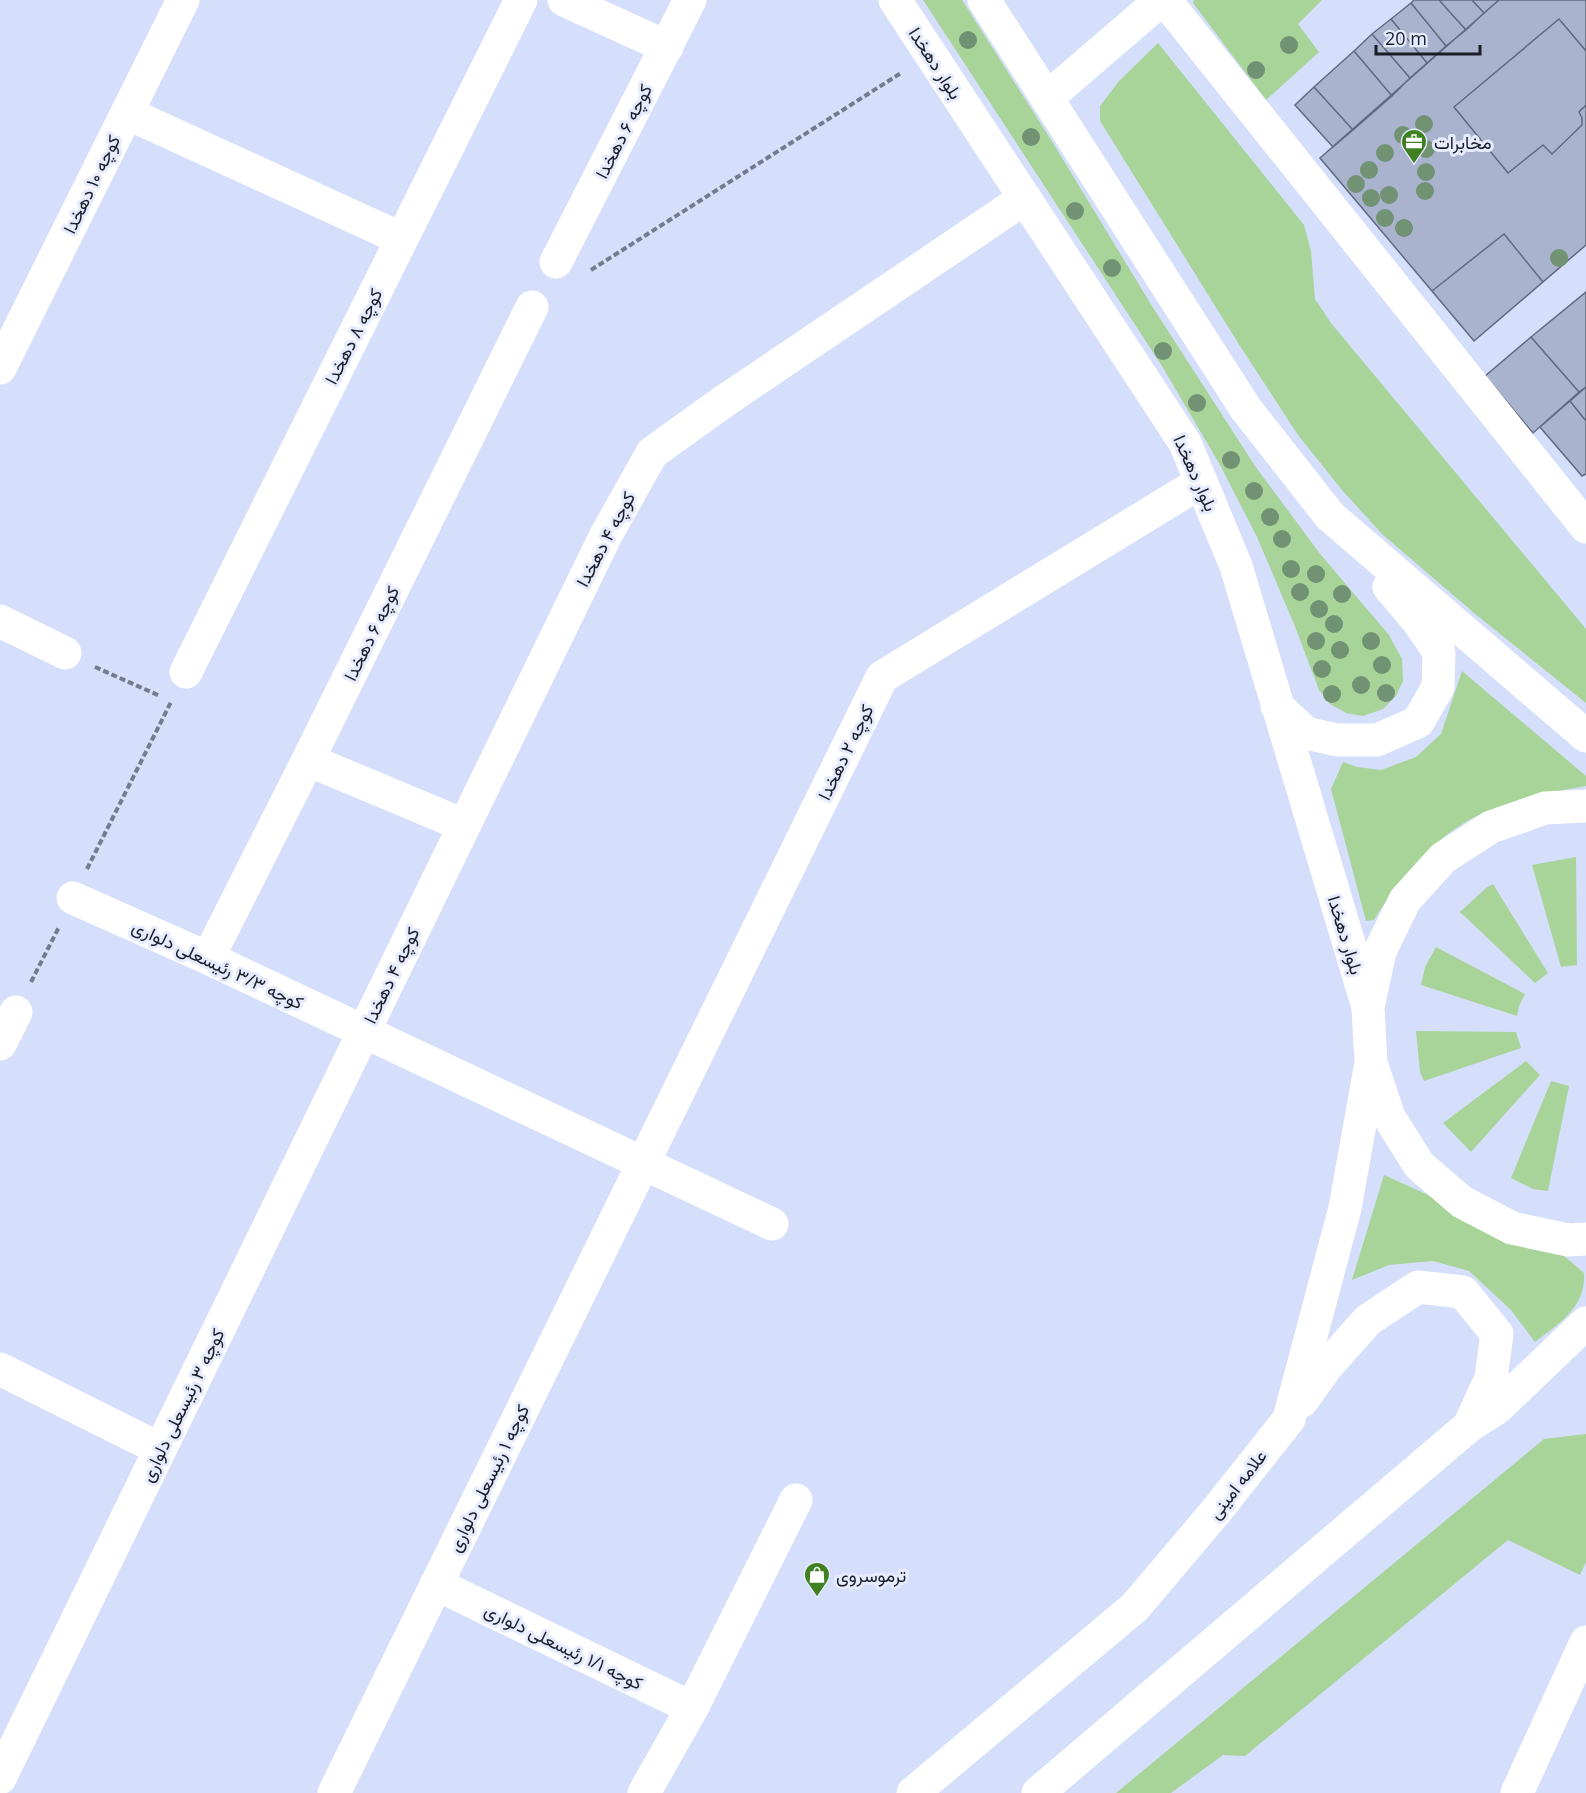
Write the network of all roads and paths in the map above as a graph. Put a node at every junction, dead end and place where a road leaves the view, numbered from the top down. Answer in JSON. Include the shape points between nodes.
{"nodes":[{"id":1,"x":183,"y":0,"type":"edge"},
{"id":2,"x":521,"y":0,"type":"edge"},
{"id":3,"x":564,"y":0,"type":"edge"},
{"id":4,"x":690,"y":0,"type":"edge"},
{"id":5,"x":895,"y":0,"type":"edge"},
{"id":6,"x":984,"y":0,"type":"edge"},
{"id":7,"x":1161,"y":0,"type":"edge"},
{"id":8,"x":1165,"y":0,"type":"edge"},
{"id":9,"x":667,"y":47,"type":"junction"},
{"id":10,"x":930,"y":54,"type":"junction"},
{"id":11,"x":1047,"y":98,"type":"junction"},
{"id":12,"x":127,"y":113,"type":"junction"},
{"id":13,"x":1025,"y":198,"type":"junction"},
{"id":14,"x":402,"y":239,"type":"junction"},
{"id":15,"x":569,"y":269,"type":"joint"},
{"id":16,"x":532,"y":308,"type":"dead end"},
{"id":17,"x":0,"y":368,"type":"edge"},
{"id":18,"x":1201,"y":482,"type":"junction"},
{"id":19,"x":1582,"y":512,"type":"edge"},
{"id":20,"x":1330,"y":516,"type":"junction"},
{"id":21,"x":0,"y":621,"type":"edge"},
{"id":22,"x":65,"y":653,"type":"joint"},
{"id":23,"x":186,"y":672,"type":"dead end"},
{"id":24,"x":1278,"y":706,"type":"junction"},
{"id":25,"x":1586,"y":736,"type":"edge"},
{"id":26,"x":308,"y":760,"type":"junction"},
{"id":27,"x":1586,"y":806,"type":"edge"},
{"id":28,"x":449,"y":819,"type":"dead end"},
{"id":29,"x":73,"y":898,"type":"junction"},
{"id":30,"x":207,"y":958,"type":"junction"},
{"id":31,"x":1368,"y":1007,"type":"junction"},
{"id":32,"x":16,"y":1012,"type":"joint"},
{"id":33,"x":363,"y":1031,"type":"junction"},
{"id":34,"x":0,"y":1044,"type":"edge"},
{"id":35,"x":1371,"y":1063,"type":"junction"},
{"id":36,"x":643,"y":1163,"type":"junction"},
{"id":37,"x":772,"y":1224,"type":"dead end"},
{"id":38,"x":1586,"y":1239,"type":"edge"},
{"id":39,"x":1586,"y":1323,"type":"edge"},
{"id":40,"x":0,"y":1369,"type":"edge"},
{"id":41,"x":1289,"y":1419,"type":"junction"},
{"id":42,"x":1469,"y":1426,"type":"junction"},
{"id":43,"x":160,"y":1449,"type":"junction"},
{"id":44,"x":796,"y":1500,"type":"dead end"},
{"id":45,"x":436,"y":1584,"type":"junction"},
{"id":46,"x":1586,"y":1642,"type":"edge"},
{"id":47,"x":692,"y":1708,"type":"junction"},
{"id":48,"x":0,"y":1778,"type":"edge"},
{"id":49,"x":334,"y":1793,"type":"edge"},
{"id":50,"x":645,"y":1793,"type":"edge"},
{"id":51,"x":913,"y":1793,"type":"edge"},
{"id":52,"x":1038,"y":1793,"type":"edge"},
{"id":53,"x":1517,"y":1793,"type":"edge"}],
"edges":[{"from":1,"to":12,"type":"street","name":"کوچه ۱۰ دهخدا"},
{"from":2,"to":14,"type":"street","name":"کوچه ۸ دهخدا"},
{"from":3,"to":9,"type":"street"},
{"from":4,"to":9,"type":"street","name":"کوچه ۶ دهخدا"},
{"from":5,"to":10,"type":"street","name":"بلوار دهخدا"},
{"from":6,"to":11,"type":"street"},
{"from":7,"to":11,"type":"street"},
{"from":8,"to":19,"type":"street"},
{"from":9,"to":15,"type":"street","name":"کوچه ۶ دهخدا"},
{"from":10,"to":13,"type":"street","name":"بلوار دهخدا"},
{"from":10,"to":15,"type":"path"},
{"from":11,"to":20,"type":"street","via":[[1246,409]]},
{"from":12,"to":14,"type":"street"},
{"from":12,"to":17,"type":"street","name":"کوچه ۱۰ دهخدا"},
{"from":13,"to":18,"type":"street","name":"بلوار دهخدا","via":[[1185,443]]},
{"from":13,"to":33,"type":"street","name":"کوچه ۴ دهخدا","via":[[651,453],[606,535]]},
{"from":14,"to":23,"type":"street","name":"کوچه ۸ دهخدا"},
{"from":16,"to":26,"type":"street","name":"کوچه ۶ دهخدا"},
{"from":18,"to":24,"type":"street","name":"بلوار دهخدا","via":[[1236,566]]},
{"from":18,"to":36,"type":"street","name":"کوچه ۲ دهخدا","via":[[882,677]]},
{"from":20,"to":24,"type":"street","via":[[1418,621],[1439,652],[1438,687],[1419,722],[1377,740],[1337,740],[1306,733]]},
{"from":20,"to":25,"type":"street"},
{"from":21,"to":22,"type":"street"},
{"from":22,"to":29,"type":"path","via":[[171,701]]},
{"from":24,"to":31,"type":"street","name":"بلوار دهخدا"},
{"from":26,"to":28,"type":"street"},
{"from":26,"to":30,"type":"street","name":"کوچه ۶ دهخدا"},
{"from":27,"to":31,"type":"street","via":[[1545,808],[1491,827],[1443,858],[1405,900],[1380,951]]},
{"from":29,"to":30,"type":"street","name":"کوچه ۳/۳ رئیسعلی دلواری"},
{"from":29,"to":32,"type":"path"},
{"from":30,"to":33,"type":"street","name":"کوچه ۳/۳ رئیسعلی دلواری"},
{"from":31,"to":35,"type":"street"},
{"from":32,"to":34,"type":"street"},
{"from":33,"to":36,"type":"street","name":"کوچه ۳/۳ رئیسعلی دلواری"},
{"from":33,"to":43,"type":"street","name":"کوچه ۳ رئیسعلی دلواری"},
{"from":35,"to":38,"type":"street","via":[[1389,1117],[1419,1165],[1461,1202],[1512,1228],[1568,1240]]},
{"from":35,"to":41,"type":"street","name":"علامه امینی","via":[[1346,1208]]},
{"from":36,"to":37,"type":"street","name":"کوچه ۳/۳ رئیسعلی دلواری"},
{"from":36,"to":45,"type":"street","name":"کوچه ۱ رئیسعلی دلواری"},
{"from":39,"to":42,"type":"street","via":[[1497,1408]]},
{"from":40,"to":43,"type":"street"},
{"from":41,"to":42,"type":"street","via":[[1327,1366],[1368,1320],[1418,1287],[1463,1292],[1497,1334],[1491,1378]]},
{"from":41,"to":51,"type":"street","name":"علامه امینی","via":[[1135,1607]]},
{"from":42,"to":52,"type":"street"},
{"from":43,"to":48,"type":"street","name":"کوچه ۳ رئیسعلی دلواری"},
{"from":44,"to":47,"type":"street"},
{"from":45,"to":47,"type":"street","name":"کوچه ۱/۱ رئیسعلی دلواری"},
{"from":45,"to":49,"type":"street","name":"کوچه ۱ رئیسعلی دلواری"},
{"from":46,"to":53,"type":"street"},
{"from":47,"to":50,"type":"street"}]}
